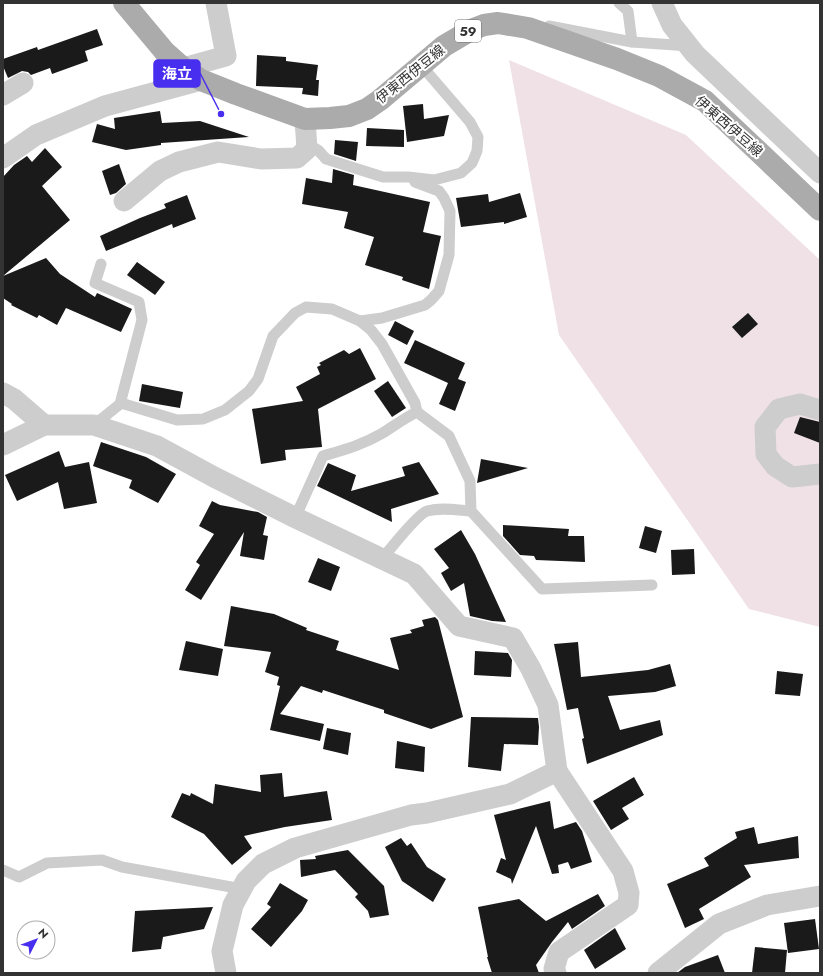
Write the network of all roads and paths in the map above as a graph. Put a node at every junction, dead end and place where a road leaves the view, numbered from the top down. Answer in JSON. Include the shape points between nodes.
{"nodes":[{"id":1,"x":124,"y":3,"type":"edge"},
{"id":2,"x":216,"y":3,"type":"edge"},
{"id":3,"x":619,"y":3,"type":"edge"},
{"id":4,"x":662,"y":3,"type":"edge"},
{"id":5,"x":542,"y":33,"type":"junction"},
{"id":6,"x":632,"y":42,"type":"junction"},
{"id":7,"x":688,"y":46,"type":"junction"},
{"id":8,"x":421,"y":65,"type":"junction"},
{"id":9,"x":183,"y":68,"type":"junction"},
{"id":10,"x":201,"y":80,"type":"junction"},
{"id":11,"x":23,"y":83,"type":"dead end"},
{"id":12,"x":3,"y":95,"type":"edge"},
{"id":13,"x":305,"y":118,"type":"junction"},
{"id":14,"x":307,"y":144,"type":"junction"},
{"id":15,"x":3,"y":158,"type":"edge"},
{"id":16,"x":820,"y":173,"type":"edge"},
{"id":17,"x":402,"y":178,"type":"junction"},
{"id":18,"x":124,"y":201,"type":"dead end"},
{"id":19,"x":820,"y":210,"type":"edge"},
{"id":20,"x":101,"y":264,"type":"dead end"},
{"id":21,"x":360,"y":321,"type":"junction"},
{"id":22,"x":3,"y":393,"type":"edge"},
{"id":23,"x":121,"y":403,"type":"junction"},
{"id":24,"x":820,"y":410,"type":"edge"},
{"id":25,"x":418,"y":412,"type":"junction"},
{"id":26,"x":44,"y":425,"type":"junction"},
{"id":27,"x":94,"y":426,"type":"junction"},
{"id":28,"x":3,"y":445,"type":"edge"},
{"id":29,"x":820,"y":474,"type":"edge"},
{"id":30,"x":471,"y":511,"type":"junction"},
{"id":31,"x":295,"y":518,"type":"junction"},
{"id":32,"x":382,"y":559,"type":"junction"},
{"id":33,"x":652,"y":585,"type":"dead end"},
{"id":34,"x":557,"y":771,"type":"junction"},
{"id":35,"x":3,"y":870,"type":"edge"},
{"id":36,"x":242,"y":889,"type":"junction"},
{"id":37,"x":820,"y":896,"type":"edge"},
{"id":38,"x":659,"y":972,"type":"edge"},
{"id":39,"x":226,"y":973,"type":"edge"},
{"id":40,"x":556,"y":973,"type":"edge"}],
"edges":[{"from":1,"to":9,"type":"main road","name":"伊東西伊豆線","number":"59"},
{"from":2,"to":9,"type":"street","via":[[226,56]]},
{"from":3,"to":6,"type":"lane","via":[[628,11]]},
{"from":4,"to":7,"type":"street","via":[[672,25]]},
{"from":5,"to":6,"type":"lane","via":[[549,26]]},
{"from":5,"to":8,"type":"main road","name":"伊東西伊豆線","number":"59","via":[[498,23],[484,25],[459,36]]},
{"from":5,"to":19,"type":"main road","name":"伊東西伊豆線","number":"59","via":[[659,76],[705,102]]},
{"from":6,"to":7,"type":"lane"},
{"from":7,"to":16,"type":"street"},
{"from":8,"to":13,"type":"main road","name":"伊東西伊豆線","number":"59","via":[[367,109],[348,116]]},
{"from":8,"to":17,"type":"lane","via":[[470,122],[478,137],[477,151],[472,163],[461,173],[434,180]]},
{"from":9,"to":10,"type":"main road","name":"伊東西伊豆線","number":"59"},
{"from":10,"to":13,"type":"main road","name":"伊東西伊豆線","number":"59"},
{"from":10,"to":15,"type":"street","via":[[105,106],[36,135]]},
{"from":11,"to":12,"type":"street"},
{"from":13,"to":14,"type":"street"},
{"from":14,"to":17,"type":"lane","via":[[318,150],[326,159],[383,177]]},
{"from":14,"to":18,"type":"street","via":[[307,149],[297,158],[261,159],[218,152],[179,162],[160,171]]},
{"from":17,"to":21,"type":"lane","via":[[439,191],[450,211],[449,255],[439,291],[425,305],[382,318]]},
{"from":20,"to":23,"type":"lane","via":[[95,282],[139,302],[142,320]]},
{"from":21,"to":23,"type":"lane","via":[[332,309],[306,307],[295,313],[273,336],[258,379],[249,392],[226,410],[203,419],[177,420]]},
{"from":21,"to":25,"type":"lane","via":[[382,344]]},
{"from":22,"to":26,"type":"street","via":[[14,399]]},
{"from":23,"to":27,"type":"lane"},
{"from":24,"to":29,"type":"street","via":[[800,404],[779,409],[765,427],[766,454],[775,466],[792,477]]},
{"from":25,"to":30,"type":"lane","via":[[449,436],[470,481]]},
{"from":25,"to":31,"type":"lane","via":[[369,440],[323,456]]},
{"from":26,"to":27,"type":"street"},
{"from":26,"to":28,"type":"street"},
{"from":27,"to":31,"type":"street","via":[[157,446]]},
{"from":30,"to":32,"type":"lane","via":[[448,509],[426,512]]},
{"from":30,"to":33,"type":"lane","via":[[542,589]]},
{"from":31,"to":32,"type":"street"},
{"from":32,"to":34,"type":"street","via":[[414,574],[459,626],[513,638],[548,705]]},
{"from":34,"to":36,"type":"street","via":[[510,794],[411,815],[295,848],[263,864],[246,881]]},
{"from":34,"to":40,"type":"street","via":[[623,871],[630,893],[628,905],[559,952],[554,969]]},
{"from":35,"to":36,"type":"lane","via":[[19,877],[47,863],[102,860],[122,867]]},
{"from":36,"to":39,"type":"street","via":[[233,905],[222,951]]},
{"from":37,"to":38,"type":"street","via":[[767,905],[719,924]]}]}
